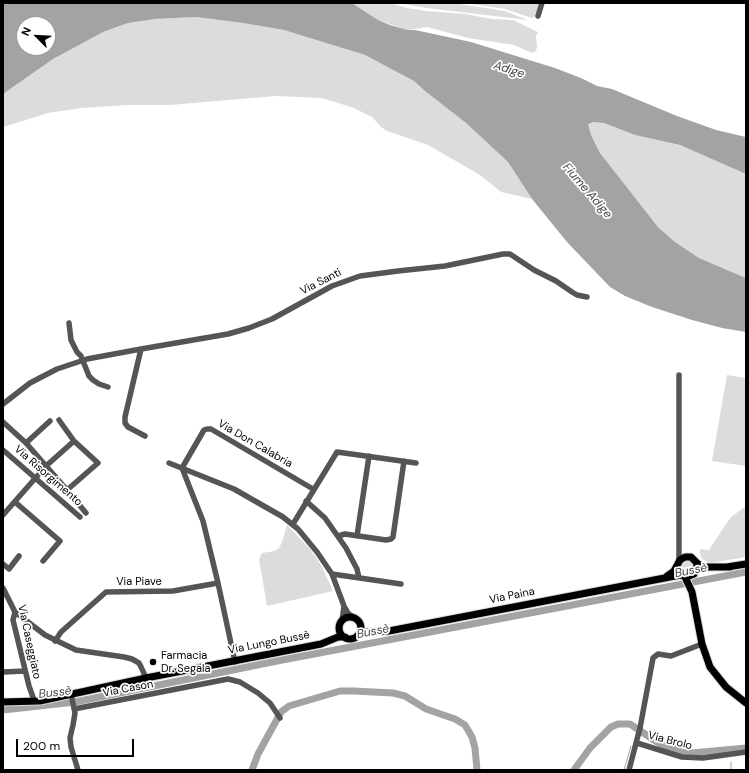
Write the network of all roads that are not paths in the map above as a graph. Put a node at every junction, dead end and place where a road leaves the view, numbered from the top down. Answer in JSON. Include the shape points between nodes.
{"nodes":[{"id":1,"x":542,"y":3,"type":"edge"},
{"id":2,"x":538,"y":16,"type":"dead end"},
{"id":3,"x":587,"y":297,"type":"dead end"},
{"id":4,"x":68,"y":323,"type":"dead end"},
{"id":5,"x":141,"y":349,"type":"junction"},
{"id":6,"x":83,"y":361,"type":"junction"},
{"id":7,"x":679,"y":375,"type":"dead end"},
{"id":8,"x":108,"y":387,"type":"dead end"},
{"id":9,"x":3,"y":404,"type":"edge"},
{"id":10,"x":59,"y":420,"type":"dead end"},
{"id":11,"x":50,"y":421,"type":"dead end"},
{"id":12,"x":3,"y":422,"type":"edge"},
{"id":13,"x":145,"y":436,"type":"dead end"},
{"id":14,"x":74,"y":441,"type":"junction"},
{"id":15,"x":26,"y":442,"type":"junction"},
{"id":16,"x":3,"y":450,"type":"edge"},
{"id":17,"x":369,"y":456,"type":"junction"},
{"id":18,"x":404,"y":461,"type":"junction"},
{"id":19,"x":169,"y":463,"type":"dead end"},
{"id":20,"x":416,"y":463,"type":"dead end"},
{"id":21,"x":46,"y":466,"type":"junction"},
{"id":22,"x":182,"y":468,"type":"junction"},
{"id":23,"x":35,"y":478,"type":"junction"},
{"id":24,"x":313,"y":489,"type":"junction"},
{"id":25,"x":68,"y":490,"type":"junction"},
{"id":26,"x":306,"y":501,"type":"junction"},
{"id":27,"x":15,"y":502,"type":"junction"},
{"id":28,"x":86,"y":513,"type":"dead end"},
{"id":29,"x":3,"y":516,"type":"edge"},
{"id":30,"x":80,"y":517,"type":"dead end"},
{"id":31,"x":292,"y":524,"type":"junction"},
{"id":32,"x":338,"y":536,"type":"junction"},
{"id":33,"x":357,"y":536,"type":"junction"},
{"id":34,"x":679,"y":549,"type":"junction"},
{"id":35,"x":19,"y":556,"type":"dead end"},
{"id":36,"x":688,"y":557,"type":"junction"},
{"id":37,"x":43,"y":561,"type":"dead end"},
{"id":38,"x":696,"y":563,"type":"junction"},
{"id":39,"x":3,"y":564,"type":"edge"},
{"id":40,"x":678,"y":564,"type":"junction"},
{"id":41,"x":746,"y":564,"type":"edge"},
{"id":42,"x":730,"y":567,"type":"junction"},
{"id":43,"x":332,"y":574,"type":"junction"},
{"id":44,"x":689,"y":575,"type":"junction"},
{"id":45,"x":359,"y":578,"type":"junction"},
{"id":46,"x":650,"y":581,"type":"junction"},
{"id":47,"x":218,"y":582,"type":"junction"},
{"id":48,"x":401,"y":584,"type":"dead end"},
{"id":49,"x":3,"y":588,"type":"edge"},
{"id":50,"x":344,"y":606,"type":"junction"},
{"id":51,"x":15,"y":612,"type":"junction"},
{"id":52,"x":354,"y":618,"type":"junction"},
{"id":53,"x":342,"y":621,"type":"junction"},
{"id":54,"x":360,"y":625,"type":"junction"},
{"id":55,"x":340,"y":628,"type":"junction"},
{"id":56,"x":378,"y":631,"type":"junction"},
{"id":57,"x":358,"y":635,"type":"junction"},
{"id":58,"x":345,"y":637,"type":"junction"},
{"id":59,"x":55,"y":641,"type":"junction"},
{"id":60,"x":327,"y":642,"type":"junction"},
{"id":61,"x":702,"y":644,"type":"junction"},
{"id":62,"x":235,"y":662,"type":"junction"},
{"id":63,"x":25,"y":671,"type":"junction"},
{"id":64,"x":3,"y":672,"type":"edge"},
{"id":65,"x":146,"y":678,"type":"junction"},
{"id":66,"x":71,"y":694,"type":"junction"},
{"id":67,"x":34,"y":700,"type":"junction"},
{"id":68,"x":3,"y":702,"type":"edge"},
{"id":69,"x":746,"y":703,"type":"edge"},
{"id":70,"x":74,"y":709,"type":"junction"},
{"id":71,"x":279,"y":716,"type":"dead end"},
{"id":72,"x":637,"y":743,"type":"junction"},
{"id":73,"x":746,"y":752,"type":"edge"},
{"id":74,"x":78,"y":770,"type":"edge"},
{"id":75,"x":629,"y":770,"type":"edge"}],
"edges":[{"from":1,"to":2,"type":"street"},
{"from":3,"to":5,"type":"street","name":"Via Santi","via":[[577,295],[514,256],[503,254],[445,266],[350,279],[249,328]]},
{"from":4,"to":6,"type":"street","via":[[71,340]]},
{"from":5,"to":6,"type":"street","name":"Via Santi"},
{"from":5,"to":13,"type":"street","via":[[125,423]]},
{"from":6,"to":8,"type":"street","via":[[93,380]]},
{"from":6,"to":9,"type":"street","name":"Via Santi","via":[[57,369],[30,383]]},
{"from":7,"to":34,"type":"street"},
{"from":10,"to":14,"type":"street"},
{"from":11,"to":15,"type":"street"},
{"from":12,"to":15,"type":"street"},
{"from":14,"to":21,"type":"street"},
{"from":14,"to":25,"type":"street","via":[[98,464]]},
{"from":15,"to":21,"type":"street"},
{"from":16,"to":23,"type":"street","name":"Via Risorgimento"},
{"from":17,"to":18,"type":"street"},
{"from":17,"to":24,"type":"street","via":[[337,452]]},
{"from":17,"to":33,"type":"street"},
{"from":18,"to":20,"type":"street"},
{"from":18,"to":33,"type":"street","via":[[393,537],[386,540]]},
{"from":19,"to":22,"type":"street"},
{"from":21,"to":23,"type":"street"},
{"from":21,"to":25,"type":"street"},
{"from":22,"to":24,"type":"street","name":"Via Don Calabria","via":[[204,430],[211,429]]},
{"from":22,"to":31,"type":"street","via":[[234,489]]},
{"from":22,"to":47,"type":"street","via":[[203,521]]},
{"from":23,"to":27,"type":"street"},
{"from":23,"to":30,"type":"street","name":"Via Risorgimento"},
{"from":24,"to":26,"type":"street"},
{"from":25,"to":28,"type":"street"},
{"from":26,"to":31,"type":"street"},
{"from":26,"to":32,"type":"street","via":[[325,518]]},
{"from":27,"to":29,"type":"street"},
{"from":27,"to":37,"type":"street","via":[[60,541]]},
{"from":31,"to":43,"type":"street","via":[[298,528]]},
{"from":32,"to":33,"type":"street"},
{"from":32,"to":45,"type":"street","via":[[356,566]]},
{"from":34,"to":36,"type":"street"},
{"from":34,"to":40,"type":"street"},
{"from":35,"to":39,"type":"street","via":[[9,569]]},
{"from":36,"to":38,"type":"main road","via":[[693,558]]},
{"from":36,"to":40,"type":"main road","via":[[682,558]]},
{"from":38,"to":42,"type":"main road","via":[[707,567]]},
{"from":38,"to":44,"type":"main road","via":[[697,568]]},
{"from":40,"to":44,"type":"main road","via":[[679,570]]},
{"from":40,"to":46,"type":"main road","via":[[670,575]]},
{"from":41,"to":42,"type":"main road"},
{"from":42,"to":44,"type":"main road"},
{"from":43,"to":45,"type":"street"},
{"from":43,"to":50,"type":"street"},
{"from":44,"to":46,"type":"main road"},
{"from":44,"to":61,"type":"main road"},
{"from":45,"to":48,"type":"street"},
{"from":46,"to":56,"type":"main road","name":"Via Paina"},
{"from":47,"to":59,"type":"street","name":"Via Piave","via":[[173,591],[106,592],[61,632]]},
{"from":47,"to":62,"type":"street"},
{"from":49,"to":51,"type":"street","name":"Via Caseggiato"},
{"from":50,"to":52,"type":"street"},
{"from":50,"to":53,"type":"street"},
{"from":51,"to":59,"type":"street"},
{"from":51,"to":63,"type":"street","name":"Via Caseggiato","via":[[13,620]]},
{"from":52,"to":53,"type":"main road"},
{"from":52,"to":54,"type":"main road"},
{"from":53,"to":55,"type":"main road"},
{"from":54,"to":56,"type":"main road","name":"Via Paina"},
{"from":54,"to":57,"type":"main road"},
{"from":55,"to":58,"type":"main road","via":[[341,634]]},
{"from":55,"to":60,"type":"main road","name":"Via Lungo Bussè"},
{"from":56,"to":57,"type":"main road","name":"Via Paina"},
{"from":57,"to":58,"type":"main road","via":[[352,638]]},
{"from":58,"to":60,"type":"main road","name":"Via Lungo Bussè"},
{"from":59,"to":65,"type":"street","via":[[76,650],[132,659],[139,663]]},
{"from":60,"to":62,"type":"main road","name":"Via Lungo Bussè"},
{"from":61,"to":69,"type":"main road","via":[[710,667],[719,680]]},
{"from":61,"to":72,"type":"street","via":[[671,656],[655,655]]},
{"from":62,"to":65,"type":"main road","name":"Via Lungo Bussè"},
{"from":63,"to":64,"type":"street"},
{"from":63,"to":67,"type":"street","name":"Via Caseggiato"},
{"from":65,"to":66,"type":"main road","name":"Via Lungo Bussè"},
{"from":66,"to":67,"type":"main road","name":"Via Lungo Bussè"},
{"from":66,"to":70,"type":"street"},
{"from":67,"to":68,"type":"main road","name":"Via Lungo Bussè"},
{"from":70,"to":71,"type":"street","name":"Via Cason","via":[[228,679],[240,682],[258,693],[270,703]]},
{"from":70,"to":74,"type":"street","via":[[70,738]]},
{"from":72,"to":73,"type":"street","name":"Via Brolo","via":[[682,757],[703,758]]},
{"from":72,"to":75,"type":"street"}]}
